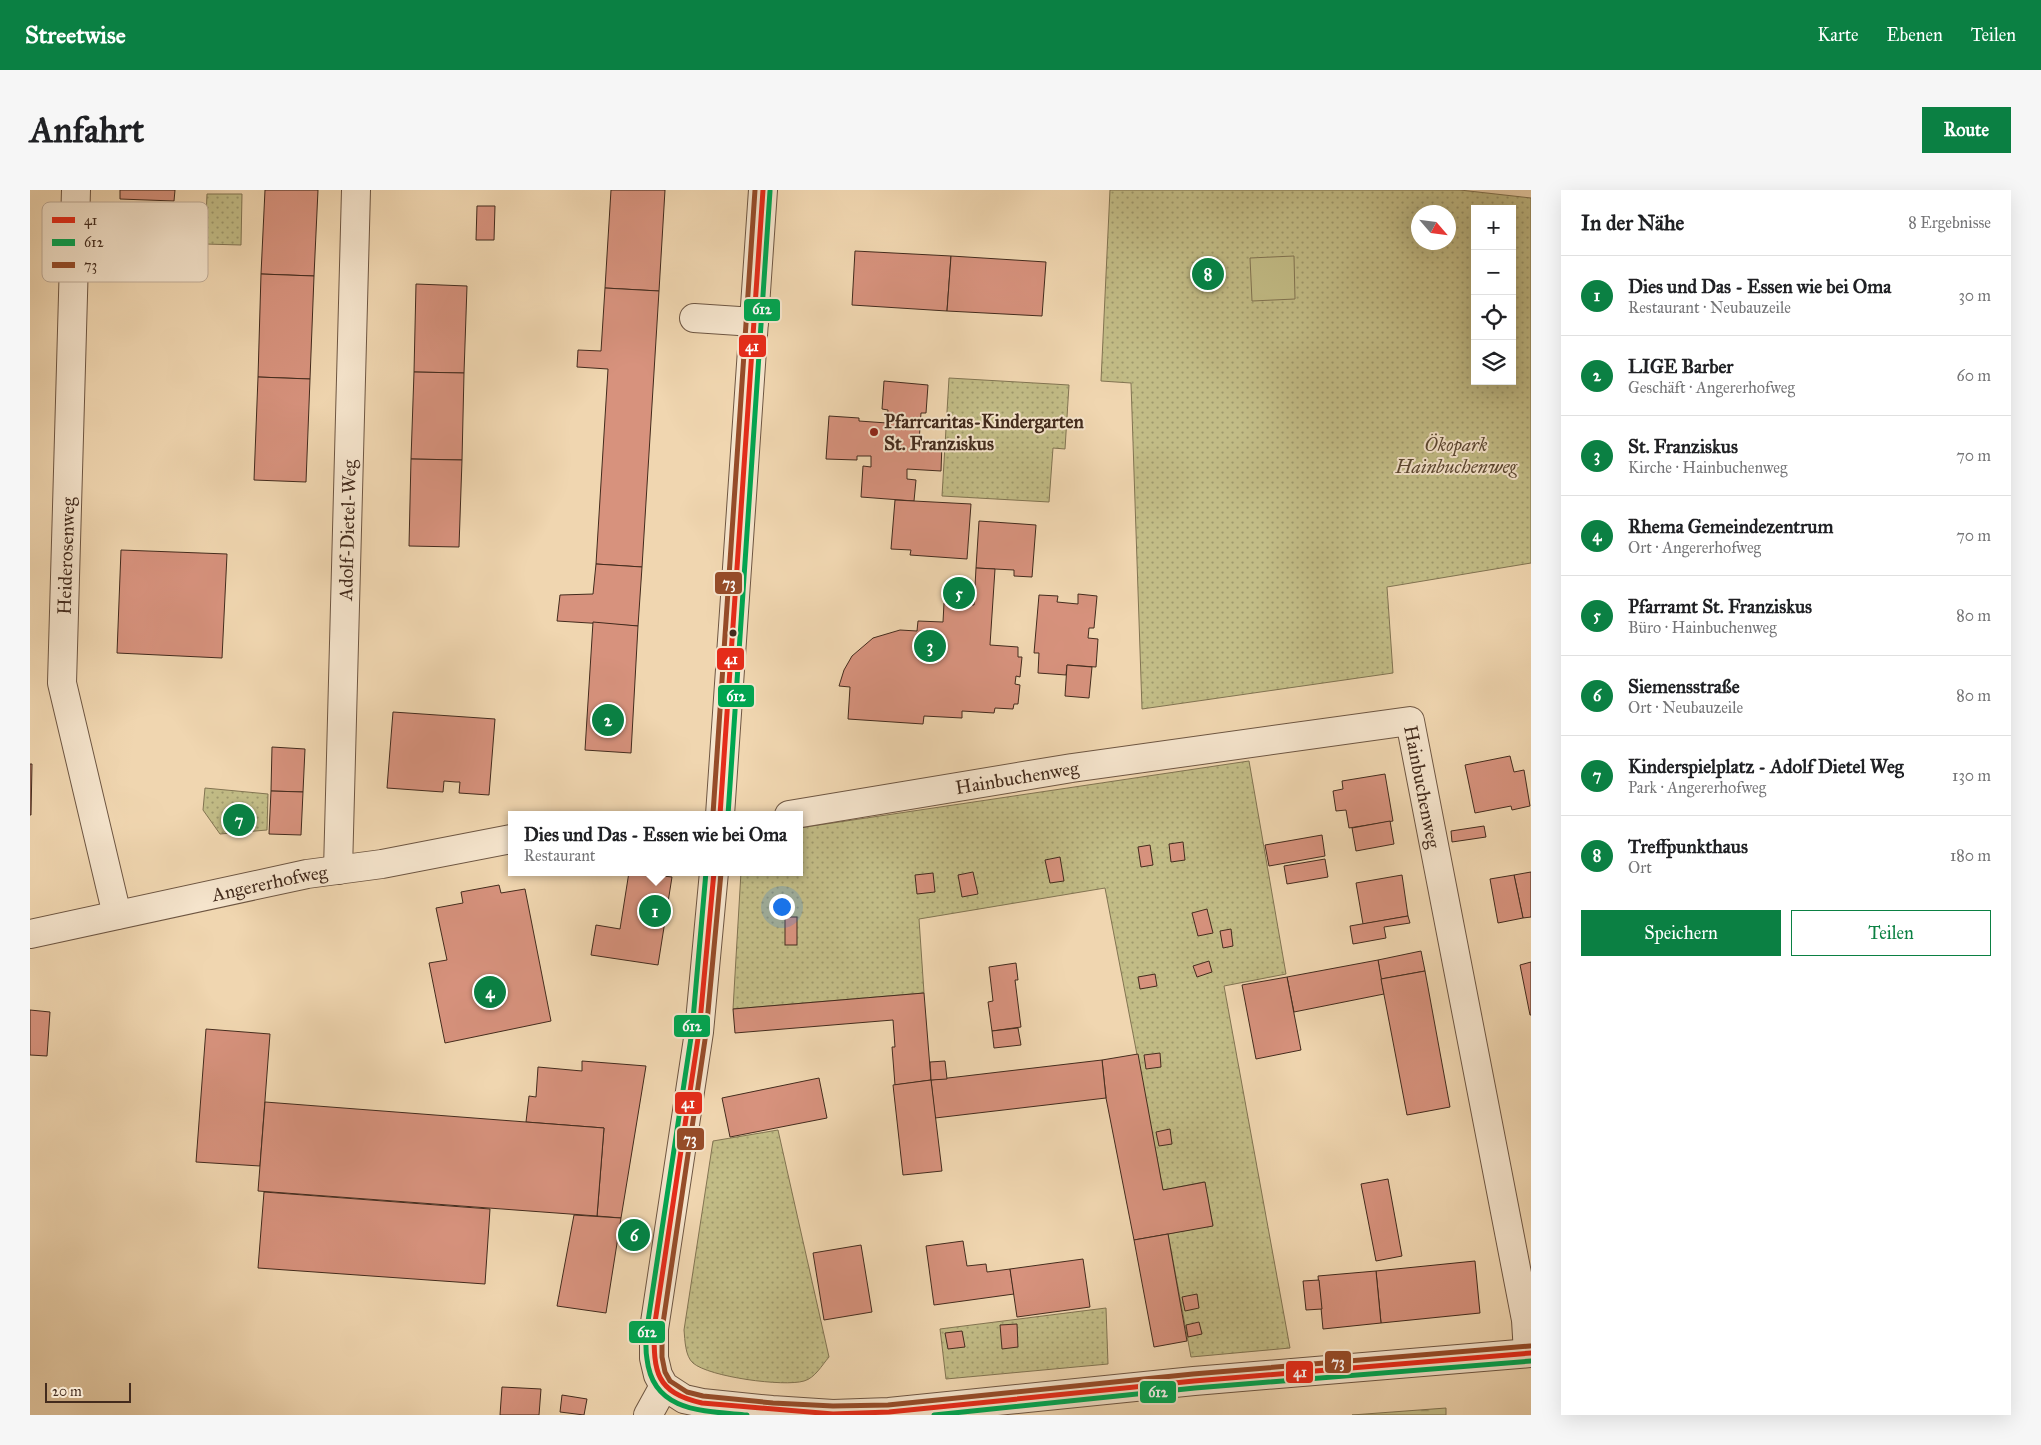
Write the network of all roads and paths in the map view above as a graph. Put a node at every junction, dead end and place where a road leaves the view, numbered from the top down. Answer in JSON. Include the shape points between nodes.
{"nodes":[{"id":1,"x":356,"y":190,"type":"edge"},
{"id":2,"x":763,"y":190,"type":"edge"},
{"id":3,"x":73,"y":282,"type":"edge"},
{"id":4,"x":694,"y":318,"type":"dead end"},
{"id":5,"x":754,"y":322,"type":"junction"},
{"id":6,"x":720,"y":811,"type":"edge"},
{"id":7,"x":803,"y":813,"type":"edge"},
{"id":8,"x":508,"y":840,"type":"edge"},
{"id":9,"x":338,"y":870,"type":"junction"},
{"id":10,"x":714,"y":876,"type":"edge"},
{"id":11,"x":117,"y":915,"type":"junction"},
{"id":12,"x":30,"y":934,"type":"edge"},
{"id":13,"x":1530,"y":1353,"type":"edge"},
{"id":14,"x":664,"y":1386,"type":"junction"},
{"id":15,"x":890,"y":1413,"type":"edge"},
{"id":16,"x":648,"y":1415,"type":"edge"}],
"edges":[{"from":1,"to":9,"type":"street","name":"Adolf-Dietel-Weg"},
{"from":2,"to":5,"type":"street"},
{"from":3,"to":11,"type":"street","name":"Heiderosenweg","via":[[62,683]]},
{"from":4,"to":5,"type":"street"},
{"from":5,"to":6,"type":"street"},
{"from":7,"to":13,"type":"street","name":"Hainbuchenweg","via":[[1072,768],[1410,721]]},
{"from":8,"to":9,"type":"street","name":"Angererhofweg"},
{"from":9,"to":11,"type":"street","name":"Angererhofweg"},
{"from":10,"to":14,"type":"street","via":[[699,1032],[654,1329],[654,1358]]},
{"from":11,"to":12,"type":"street","name":"Angererhofweg"},
{"from":13,"to":15,"type":"street","via":[[1194,1381]]},
{"from":14,"to":15,"type":"street","via":[[684,1399],[713,1404],[833,1414]]},
{"from":14,"to":16,"type":"street"}]}
